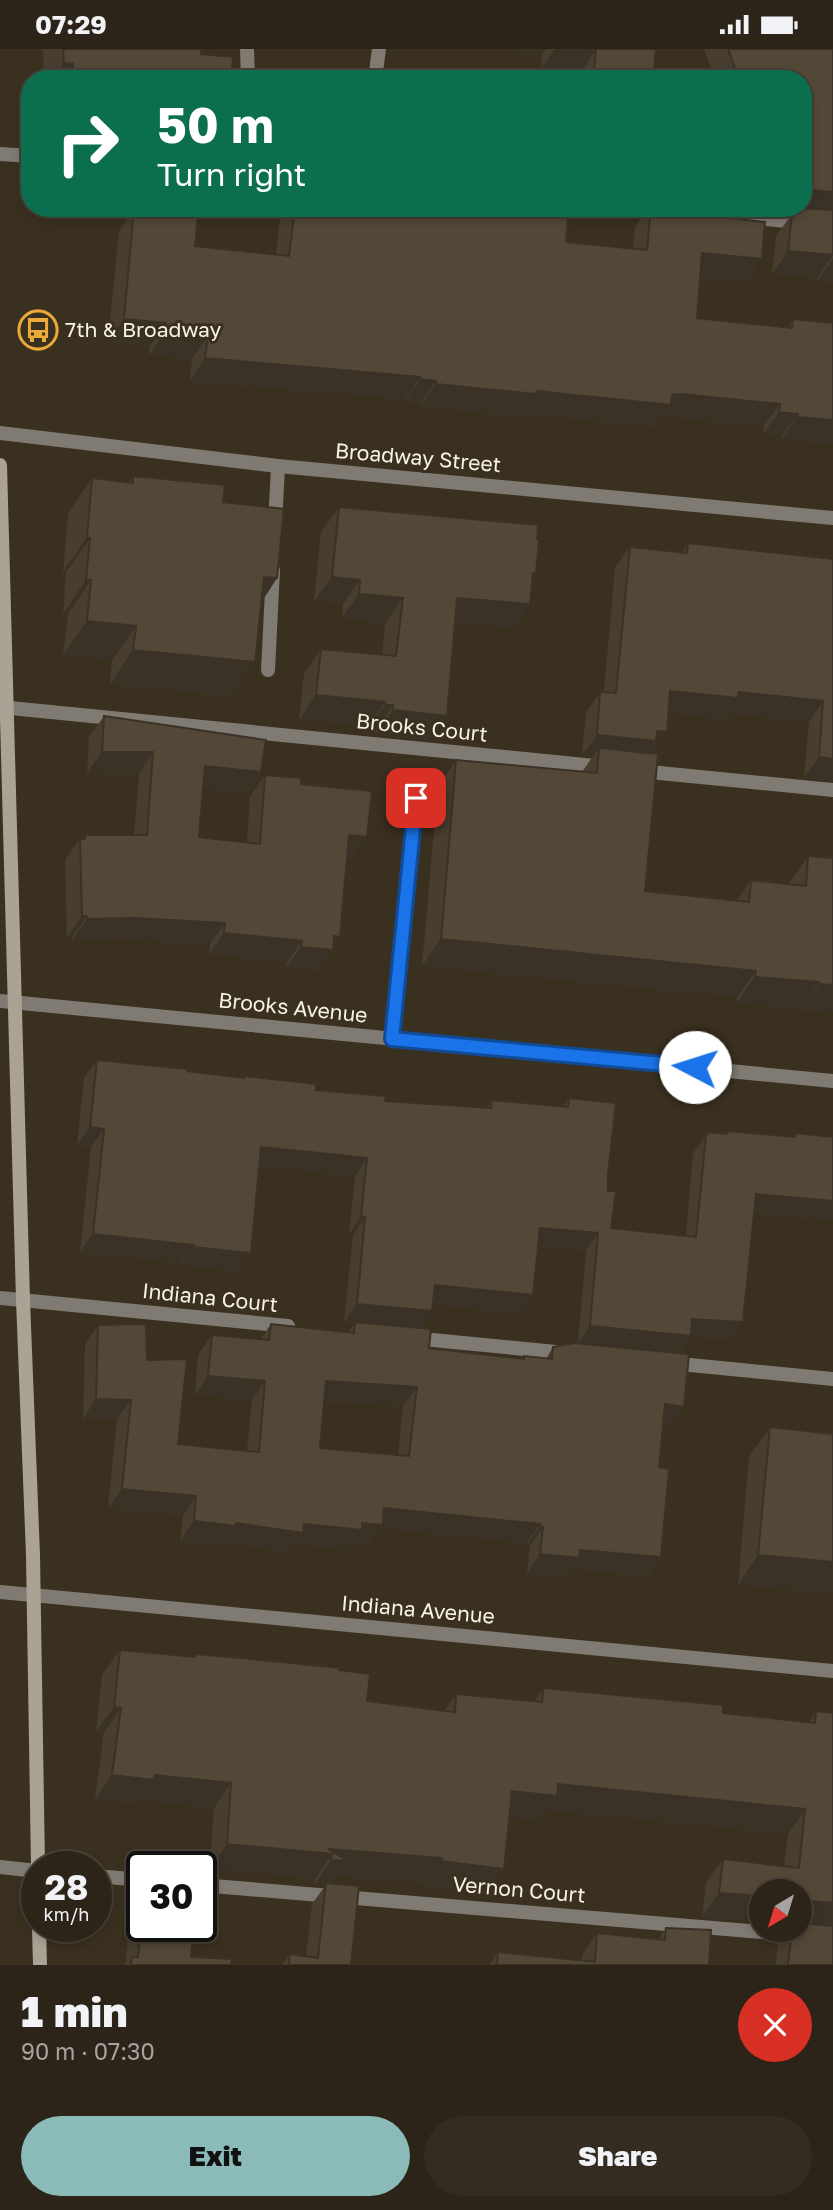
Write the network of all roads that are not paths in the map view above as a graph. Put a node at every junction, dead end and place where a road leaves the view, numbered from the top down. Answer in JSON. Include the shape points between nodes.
{"nodes":[{"id":1,"x":247,"y":49,"type":"edge"},
{"id":2,"x":379,"y":49,"type":"edge"},
{"id":3,"x":248,"y":70,"type":"edge"},
{"id":4,"x":376,"y":70,"type":"edge"},
{"id":5,"x":0,"y":154,"type":"edge"},
{"id":6,"x":21,"y":155,"type":"edge"},
{"id":7,"x":740,"y":217,"type":"edge"},
{"id":8,"x":833,"y":225,"type":"edge"},
{"id":9,"x":0,"y":433,"type":"edge"},
{"id":10,"x":0,"y":465,"type":"edge"},
{"id":11,"x":278,"y":466,"type":"junction"},
{"id":12,"x":833,"y":518,"type":"edge"},
{"id":13,"x":268,"y":670,"type":"dead end"},
{"id":14,"x":3,"y":707,"type":"edge"},
{"id":15,"x":833,"y":790,"type":"edge"},
{"id":16,"x":416,"y":798,"type":"dead end"},
{"id":17,"x":0,"y":1001,"type":"edge"},
{"id":18,"x":16,"y":1003,"type":"junction"},
{"id":19,"x":392,"y":1039,"type":"junction"},
{"id":20,"x":833,"y":1081,"type":"edge"},
{"id":21,"x":0,"y":1298,"type":"edge"},
{"id":22,"x":23,"y":1300,"type":"junction"},
{"id":23,"x":308,"y":1328,"type":"edge"},
{"id":24,"x":391,"y":1336,"type":"edge"},
{"id":25,"x":584,"y":1355,"type":"edge"},
{"id":26,"x":653,"y":1362,"type":"edge"},
{"id":27,"x":833,"y":1379,"type":"edge"},
{"id":28,"x":0,"y":1592,"type":"edge"},
{"id":29,"x":32,"y":1594,"type":"junction"},
{"id":30,"x":833,"y":1671,"type":"edge"},
{"id":31,"x":37,"y":1851,"type":"edge"},
{"id":32,"x":0,"y":1867,"type":"edge"},
{"id":33,"x":21,"y":1868,"type":"edge"},
{"id":34,"x":217,"y":1886,"type":"edge"},
{"id":35,"x":833,"y":1938,"type":"edge"},
{"id":36,"x":39,"y":1942,"type":"edge"},
{"id":37,"x":40,"y":1965,"type":"edge"}],
"edges":[{"from":1,"to":3,"type":"street"},
{"from":2,"to":4,"type":"street"},
{"from":5,"to":6,"type":"street"},
{"from":7,"to":8,"type":"street"},
{"from":9,"to":11,"type":"street","name":"Broadway Street"},
{"from":10,"to":14,"type":"street"},
{"from":11,"to":12,"type":"street","name":"Broadway Street"},
{"from":11,"to":13,"type":"street"},
{"from":14,"to":15,"type":"street","name":"Brooks Court"},
{"from":14,"to":18,"type":"street"},
{"from":16,"to":19,"type":"street"},
{"from":17,"to":18,"type":"street","name":"Brooks Avenue"},
{"from":18,"to":19,"type":"street","name":"Brooks Avenue"},
{"from":18,"to":22,"type":"street"},
{"from":19,"to":20,"type":"street","name":"Brooks Avenue"},
{"from":21,"to":22,"type":"street","name":"Indiana Court"},
{"from":22,"to":23,"type":"street","name":"Indiana Court"},
{"from":22,"to":29,"type":"street"},
{"from":24,"to":25,"type":"street"},
{"from":26,"to":27,"type":"street"},
{"from":28,"to":29,"type":"street","name":"Indiana Avenue"},
{"from":29,"to":30,"type":"street","name":"Indiana Avenue"},
{"from":29,"to":31,"type":"street"},
{"from":32,"to":33,"type":"street"},
{"from":34,"to":35,"type":"street","name":"Vernon Court"},
{"from":36,"to":37,"type":"street"}]}
